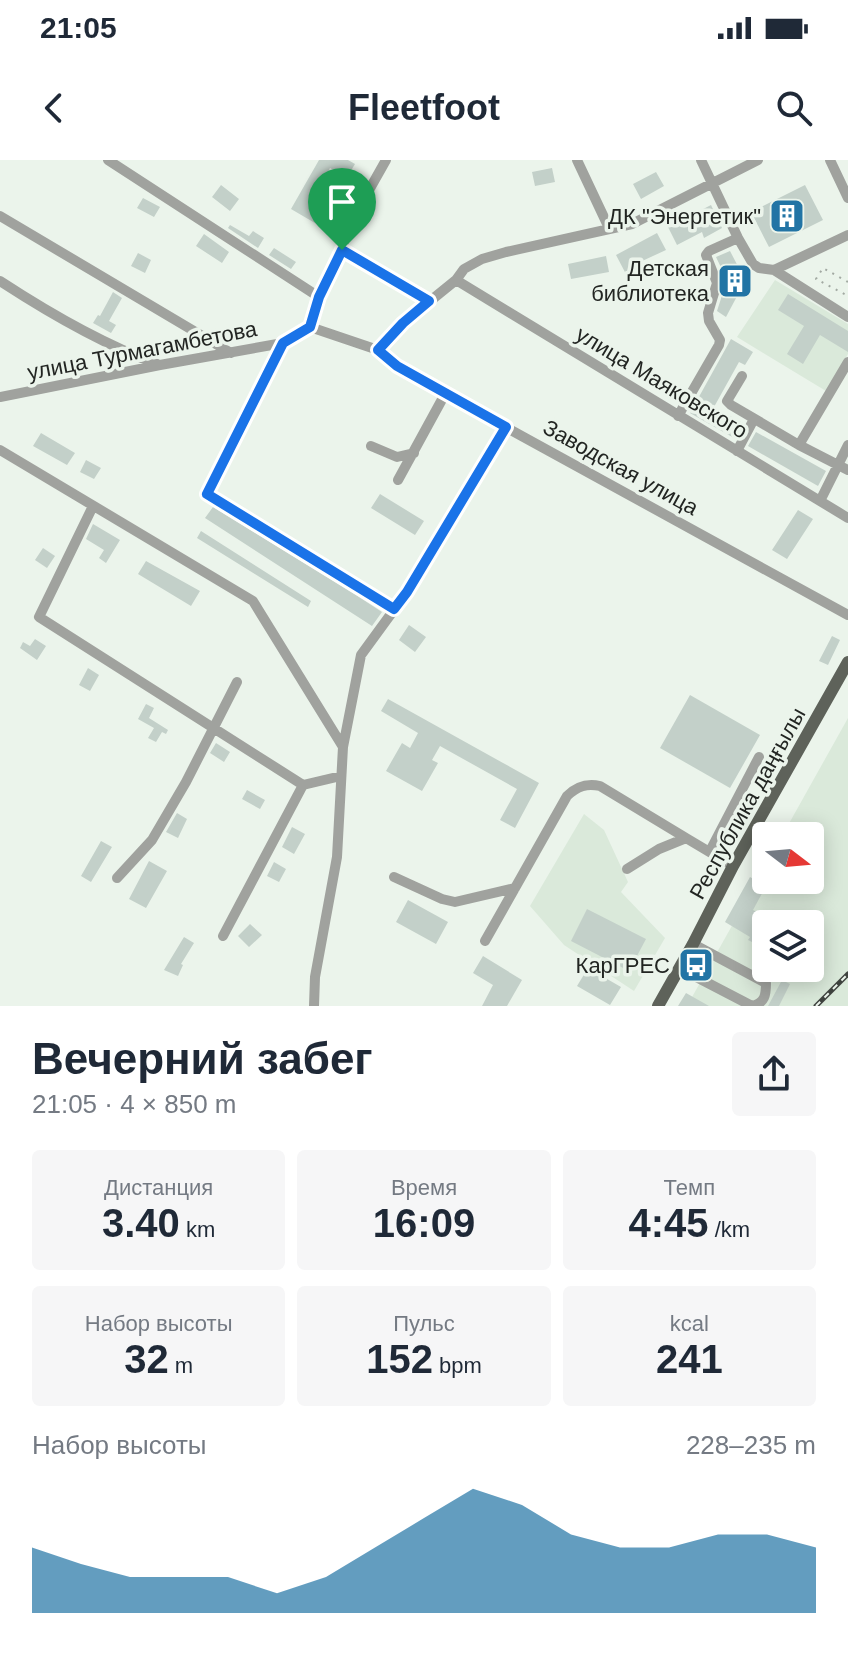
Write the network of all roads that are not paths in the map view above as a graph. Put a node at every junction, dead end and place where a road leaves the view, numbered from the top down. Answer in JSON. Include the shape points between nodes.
{"nodes":[{"id":1,"x":108,"y":160,"type":"edge"},
{"id":2,"x":386,"y":160,"type":"edge"},
{"id":3,"x":577,"y":160,"type":"edge"},
{"id":4,"x":701,"y":160,"type":"edge"},
{"id":5,"x":758,"y":160,"type":"edge"},
{"id":6,"x":830,"y":160,"type":"edge"},
{"id":7,"x":713,"y":183,"type":"junction"},
{"id":8,"x":848,"y":198,"type":"edge"},
{"id":9,"x":0,"y":216,"type":"edge"},
{"id":10,"x":609,"y":228,"type":"junction"},
{"id":11,"x":848,"y":235,"type":"edge"},
{"id":12,"x":738,"y":238,"type":"junction"},
{"id":13,"x":342,"y":250,"type":"junction"},
{"id":14,"x":774,"y":270,"type":"junction"},
{"id":15,"x":456,"y":280,"type":"junction"},
{"id":16,"x":0,"y":281,"type":"edge"},
{"id":17,"x":319,"y":297,"type":"junction"},
{"id":18,"x":429,"y":301,"type":"junction"},
{"id":19,"x":848,"y":317,"type":"edge"},
{"id":20,"x":310,"y":327,"type":"junction"},
{"id":21,"x":283,"y":343,"type":"junction"},
{"id":22,"x":378,"y":350,"type":"junction"},
{"id":23,"x":231,"y":353,"type":"junction"},
{"id":24,"x":848,"y":362,"type":"edge"},
{"id":25,"x":160,"y":365,"type":"junction"},
{"id":26,"x":742,"y":376,"type":"dead end"},
{"id":27,"x":445,"y":394,"type":"junction"},
{"id":28,"x":0,"y":397,"type":"edge"},
{"id":29,"x":678,"y":416,"type":"junction"},
{"id":30,"x":754,"y":419,"type":"junction"},
{"id":31,"x":506,"y":427,"type":"junction"},
{"id":32,"x":799,"y":445,"type":"junction"},
{"id":33,"x":848,"y":445,"type":"edge"},
{"id":34,"x":371,"y":446,"type":"dead end"},
{"id":35,"x":0,"y":450,"type":"edge"},
{"id":36,"x":737,"y":451,"type":"junction"},
{"id":37,"x":414,"y":453,"type":"junction"},
{"id":38,"x":843,"y":467,"type":"edge"},
{"id":39,"x":398,"y":480,"type":"dead end"},
{"id":40,"x":820,"y":501,"type":"junction"},
{"id":41,"x":93,"y":506,"type":"junction"},
{"id":42,"x":848,"y":518,"type":"edge"},
{"id":43,"x":394,"y":609,"type":"junction"},
{"id":44,"x":848,"y":615,"type":"edge"},
{"id":45,"x":848,"y":662,"type":"edge"},
{"id":46,"x":237,"y":682,"type":"dead end"},
{"id":47,"x":213,"y":728,"type":"junction"},
{"id":48,"x":343,"y":747,"type":"junction"},
{"id":49,"x":759,"y":757,"type":"dead end"},
{"id":50,"x":341,"y":776,"type":"junction"},
{"id":51,"x":303,"y":785,"type":"junction"},
{"id":52,"x":686,"y":838,"type":"junction"},
{"id":53,"x":710,"y":851,"type":"junction"},
{"id":54,"x":733,"y":866,"type":"junction"},
{"id":55,"x":627,"y":869,"type":"dead end"},
{"id":56,"x":394,"y":877,"type":"dead end"},
{"id":57,"x":117,"y":878,"type":"dead end"},
{"id":58,"x":515,"y":888,"type":"junction"},
{"id":59,"x":223,"y":936,"type":"dead end"},
{"id":60,"x":485,"y":941,"type":"dead end"},
{"id":61,"x":693,"y":944,"type":"junction"},
{"id":62,"x":679,"y":968,"type":"junction"},
{"id":63,"x":314,"y":1006,"type":"edge"},
{"id":64,"x":658,"y":1006,"type":"edge"}],
"edges":[{"from":1,"to":17,"type":"street"},
{"from":2,"to":13,"type":"street","via":[[346,231]]},
{"from":3,"to":10,"type":"street"},
{"from":4,"to":7,"type":"street"},
{"from":5,"to":7,"type":"street"},
{"from":6,"to":8,"type":"street"},
{"from":7,"to":10,"type":"street","via":[[632,224]]},
{"from":7,"to":12,"type":"street"},
{"from":9,"to":23,"type":"street"},
{"from":10,"to":15,"type":"street","via":[[482,259]]},
{"from":11,"to":14,"type":"street"},
{"from":12,"to":14,"type":"street","via":[[753,264]]},
{"from":12,"to":29,"type":"street","via":[[706,255],[717,283],[709,321],[720,340]]},
{"from":13,"to":17,"type":"street"},
{"from":13,"to":18,"type":"street"},
{"from":14,"to":19,"type":"street"},
{"from":15,"to":18,"type":"street"},
{"from":15,"to":29,"type":"street","name":"улица Маяковского"},
{"from":16,"to":25,"type":"street","via":[[126,353]]},
{"from":17,"to":20,"type":"street"},
{"from":18,"to":22,"type":"street"},
{"from":20,"to":21,"type":"street","name":"улица Турмагамбетова"},
{"from":20,"to":22,"type":"street"},
{"from":21,"to":23,"type":"street","name":"улица Турмагамбетова"},
{"from":21,"to":43,"type":"street","via":[[207,494]]},
{"from":22,"to":27,"type":"street","name":"Заводская улица"},
{"from":23,"to":25,"type":"street","name":"улица Турмагамбетова"},
{"from":24,"to":32,"type":"street"},
{"from":25,"to":28,"type":"street","name":"улица Турмагамбетова"},
{"from":26,"to":30,"type":"street","via":[[727,401]]},
{"from":27,"to":31,"type":"street","name":"Заводская улица"},
{"from":27,"to":37,"type":"street"},
{"from":29,"to":36,"type":"street","name":"улица Маяковского"},
{"from":30,"to":32,"type":"street"},
{"from":30,"to":36,"type":"street"},
{"from":31,"to":43,"type":"street"},
{"from":31,"to":44,"type":"street","name":"Заводская улица"},
{"from":32,"to":38,"type":"street"},
{"from":33,"to":38,"type":"street"},
{"from":34,"to":37,"type":"street","via":[[397,457]]},
{"from":35,"to":41,"type":"street"},
{"from":36,"to":40,"type":"street","name":"улица Маяковского"},
{"from":37,"to":39,"type":"street"},
{"from":38,"to":40,"type":"street"},
{"from":40,"to":42,"type":"street","name":"улица Маяковского"},
{"from":41,"to":47,"type":"street","via":[[39,617]]},
{"from":41,"to":48,"type":"street","via":[[253,601]]},
{"from":43,"to":48,"type":"street","via":[[361,655]]},
{"from":45,"to":54,"type":"main road","name":"Республика даңғылы"},
{"from":46,"to":47,"type":"street"},
{"from":47,"to":51,"type":"street"},
{"from":47,"to":57,"type":"street","via":[[152,840]]},
{"from":48,"to":50,"type":"street"},
{"from":49,"to":53,"type":"street"},
{"from":50,"to":51,"type":"street"},
{"from":50,"to":63,"type":"street","via":[[337,857]]},
{"from":51,"to":59,"type":"street"},
{"from":52,"to":53,"type":"street"},
{"from":52,"to":55,"type":"street"},
{"from":52,"to":58,"type":"street","via":[[600,786],[583,785],[567,796]]},
{"from":53,"to":54,"type":"street"},
{"from":54,"to":61,"type":"main road","name":"Республика даңғылы"},
{"from":56,"to":58,"type":"street","via":[[455,902]]},
{"from":58,"to":60,"type":"street"},
{"from":61,"to":62,"type":"main road","name":"Республика даңғылы"},
{"from":61,"to":62,"type":"street","via":[[766,983],[764,999],[752,1006]]},
{"from":62,"to":64,"type":"main road","name":"Республика даңғылы"}]}
